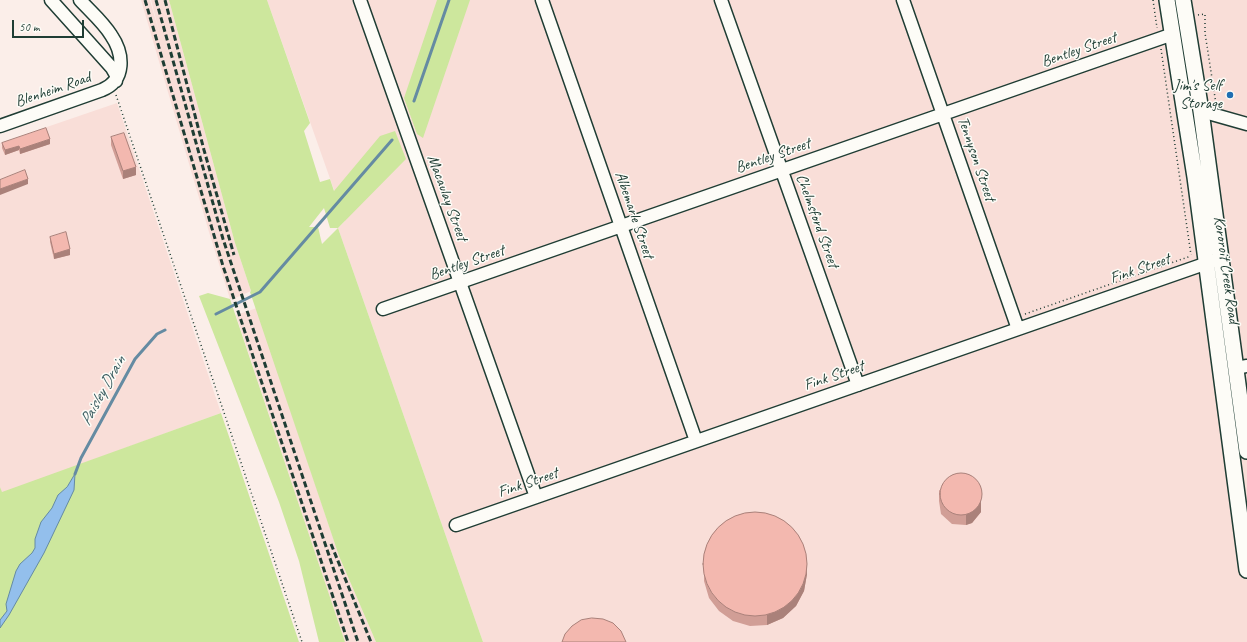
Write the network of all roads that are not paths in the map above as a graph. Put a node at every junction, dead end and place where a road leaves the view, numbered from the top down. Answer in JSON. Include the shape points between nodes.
{"nodes":[{"id":1,"x":51,"y":0,"type":"edge"},
{"id":2,"x":80,"y":0,"type":"edge"},
{"id":3,"x":360,"y":0,"type":"edge"},
{"id":4,"x":542,"y":0,"type":"edge"},
{"id":5,"x":721,"y":0,"type":"edge"},
{"id":6,"x":903,"y":0,"type":"edge"},
{"id":7,"x":1167,"y":0,"type":"edge"},
{"id":8,"x":1183,"y":0,"type":"edge"},
{"id":9,"x":1166,"y":36,"type":"junction"},
{"id":10,"x":114,"y":83,"type":"junction"},
{"id":11,"x":1201,"y":111,"type":"junction"},
{"id":12,"x":943,"y":114,"type":"junction"},
{"id":13,"x":1247,"y":124,"type":"edge"},
{"id":14,"x":0,"y":126,"type":"edge"},
{"id":15,"x":782,"y":170,"type":"junction"},
{"id":16,"x":621,"y":226,"type":"junction"},
{"id":17,"x":1222,"y":258,"type":"junction"},
{"id":18,"x":1197,"y":262,"type":"junction"},
{"id":19,"x":460,"y":282,"type":"junction"},
{"id":20,"x":384,"y":309,"type":"dead end"},
{"id":21,"x":1016,"y":323,"type":"junction"},
{"id":22,"x":1241,"y":367,"type":"edge"},
{"id":23,"x":858,"y":384,"type":"junction"},
{"id":24,"x":696,"y":441,"type":"junction"},
{"id":25,"x":1247,"y":451,"type":"edge"},
{"id":26,"x":536,"y":497,"type":"junction"},
{"id":27,"x":456,"y":525,"type":"dead end"},
{"id":28,"x":1245,"y":545,"type":"edge"},
{"id":29,"x":1247,"y":570,"type":"edge"}],
"edges":[{"from":1,"to":10,"type":"street","via":[[112,68],[116,75]]},
{"from":2,"to":10,"type":"street","via":[[110,32],[116,43],[121,66]]},
{"from":3,"to":19,"type":"street","name":"Macaulay Street"},
{"from":4,"to":16,"type":"street","name":"Albemarle Street"},
{"from":5,"to":15,"type":"street","name":"Chelmsford Street"},
{"from":6,"to":12,"type":"street","name":"Tennyson Street"},
{"from":7,"to":9,"type":"main road","name":"Kororoit Creek Road"},
{"from":8,"to":11,"type":"main road","name":"Kororoit Creek Road"},
{"from":9,"to":12,"type":"street","name":"Bentley Street"},
{"from":9,"to":18,"type":"main road","name":"Kororoit Creek Road","via":[[1195,177]]},
{"from":10,"to":14,"type":"street","name":"Blenheim Road","via":[[102,90]]},
{"from":11,"to":13,"type":"street"},
{"from":11,"to":17,"type":"main road","name":"Kororoit Creek Road"},
{"from":12,"to":15,"type":"street","name":"Bentley Street"},
{"from":12,"to":21,"type":"street","name":"Tennyson Street"},
{"from":15,"to":16,"type":"street","name":"Bentley Street"},
{"from":15,"to":23,"type":"street","name":"Chelmsford Street"},
{"from":16,"to":19,"type":"street","name":"Bentley Street"},
{"from":16,"to":24,"type":"street","name":"Albemarle Street"},
{"from":17,"to":18,"type":"street","name":"Fink Street"},
{"from":17,"to":22,"type":"main road","name":"Kororoit Creek Road"},
{"from":18,"to":21,"type":"street","name":"Fink Street"},
{"from":18,"to":28,"type":"main road","name":"Kororoit Creek Road"},
{"from":19,"to":20,"type":"street","name":"Bentley Street"},
{"from":19,"to":26,"type":"street","name":"Macaulay Street"},
{"from":21,"to":23,"type":"street","name":"Fink Street"},
{"from":22,"to":25,"type":"main road","name":"Kororoit Creek Road"},
{"from":23,"to":24,"type":"street","name":"Fink Street"},
{"from":24,"to":26,"type":"street","name":"Fink Street"},
{"from":26,"to":27,"type":"street","name":"Fink Street"},
{"from":28,"to":29,"type":"main road","name":"Kororoit Creek Road"}]}
